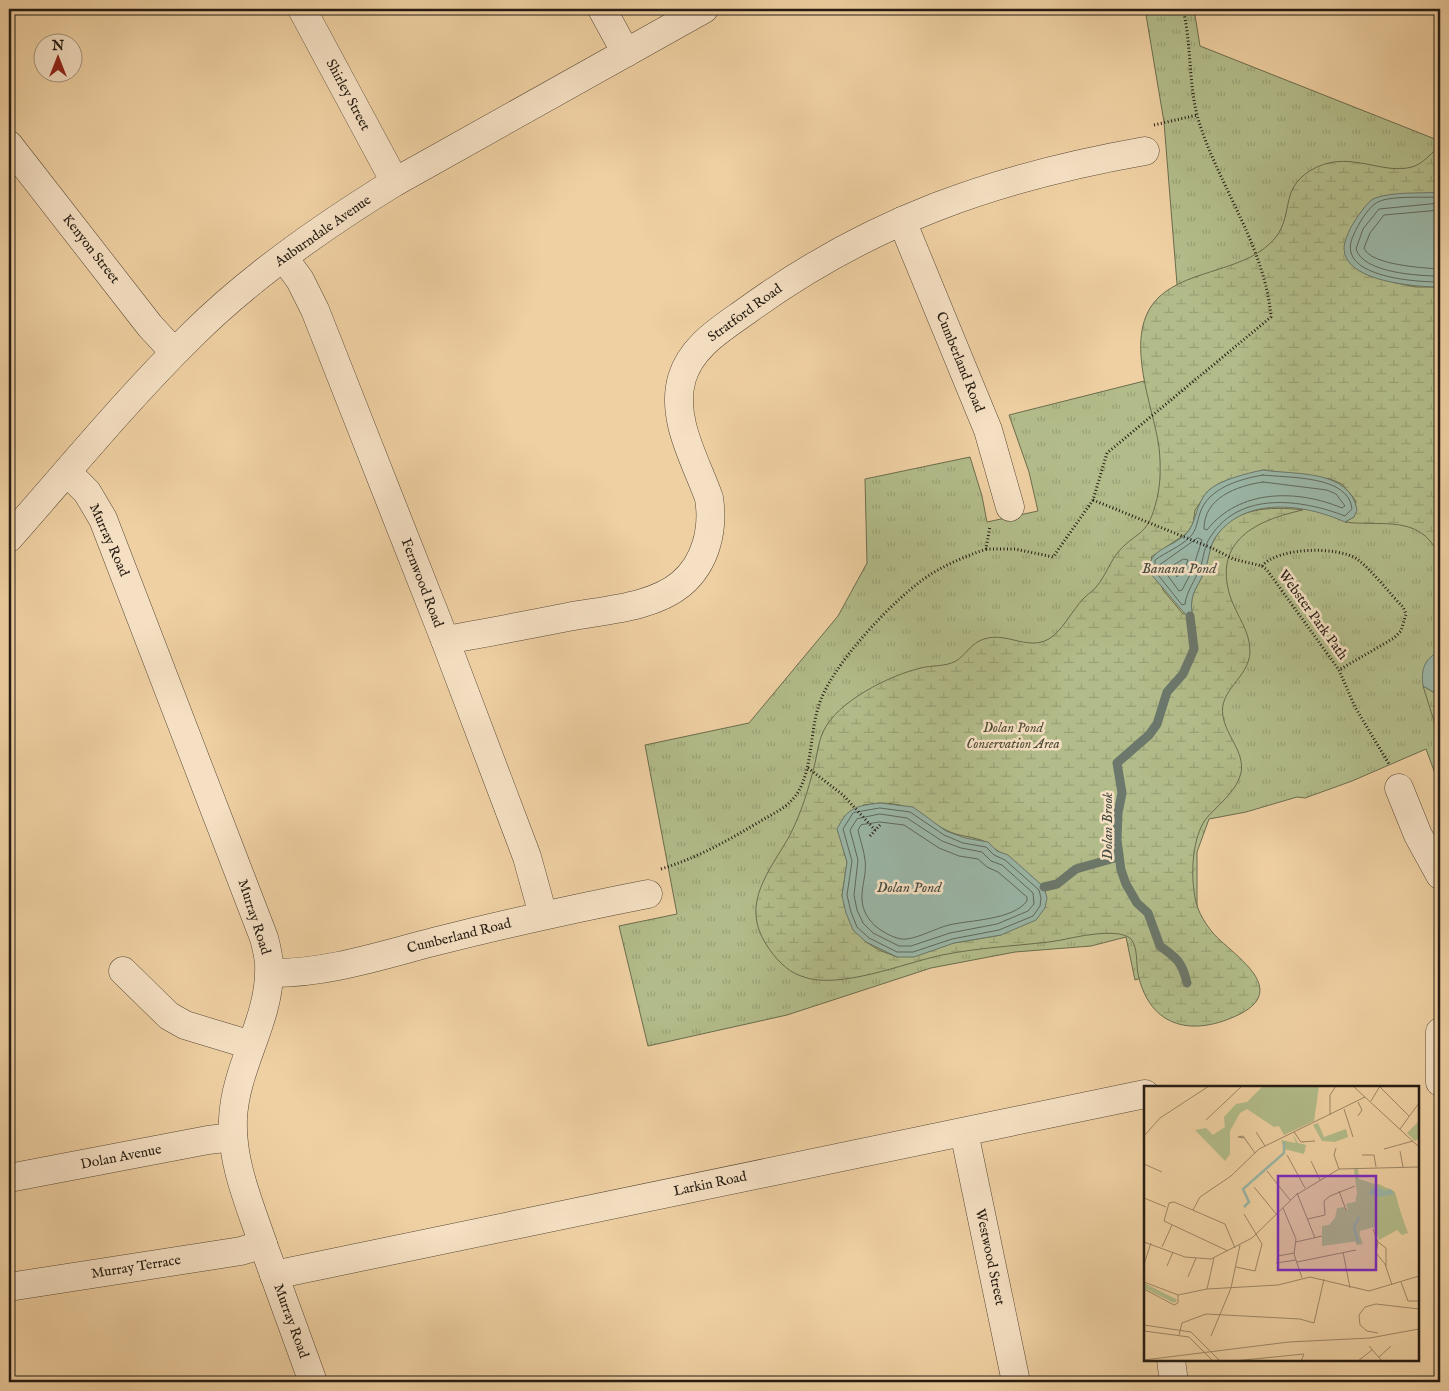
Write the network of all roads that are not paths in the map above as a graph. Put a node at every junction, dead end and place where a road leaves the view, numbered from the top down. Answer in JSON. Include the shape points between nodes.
{"nodes":[{"id":1,"x":302,"y":9,"type":"edge"},
{"id":2,"x":602,"y":9,"type":"edge"},
{"id":3,"x":704,"y":9,"type":"edge"},
{"id":4,"x":626,"y":53,"type":"junction"},
{"id":5,"x":9,"y":145,"type":"edge"},
{"id":6,"x":1145,"y":150,"type":"dead end"},
{"id":7,"x":395,"y":182,"type":"junction"},
{"id":8,"x":902,"y":221,"type":"junction"},
{"id":9,"x":284,"y":258,"type":"junction"},
{"id":10,"x":174,"y":352,"type":"junction"},
{"id":11,"x":67,"y":472,"type":"junction"},
{"id":12,"x":1000,"y":515,"type":"road end"},
{"id":13,"x":9,"y":538,"type":"edge"},
{"id":14,"x":445,"y":640,"type":"junction"},
{"id":15,"x":1399,"y":788,"type":"road end"},
{"id":16,"x":1440,"y":875,"type":"edge"},
{"id":17,"x":651,"y":882,"type":"road end"},
{"id":18,"x":543,"y":915,"type":"junction"},
{"id":19,"x":123,"y":971,"type":"dead end"},
{"id":20,"x":270,"y":973,"type":"junction"},
{"id":21,"x":1440,"y":1032,"type":"edge"},
{"id":22,"x":251,"y":1045,"type":"junction"},
{"id":23,"x":1440,"y":1082,"type":"edge"},
{"id":24,"x":1144,"y":1094,"type":"edge"},
{"id":25,"x":964,"y":1132,"type":"junction"},
{"id":26,"x":233,"y":1137,"type":"junction"},
{"id":27,"x":9,"y":1178,"type":"edge"},
{"id":28,"x":264,"y":1244,"type":"junction"},
{"id":29,"x":274,"y":1275,"type":"junction"},
{"id":30,"x":9,"y":1287,"type":"edge"},
{"id":31,"x":1171,"y":1361,"type":"edge"},
{"id":32,"x":313,"y":1382,"type":"edge"},
{"id":33,"x":1016,"y":1382,"type":"edge"},
{"id":34,"x":1174,"y":1382,"type":"edge"}],
"edges":[{"from":1,"to":7,"type":"street","name":"Shirley Street"},
{"from":2,"to":4,"type":"street"},
{"from":3,"to":4,"type":"street","name":"Auburndale Avenue"},
{"from":4,"to":7,"type":"street","name":"Auburndale Avenue"},
{"from":5,"to":10,"type":"street","name":"Kenyon Street","via":[[150,326]]},
{"from":6,"to":8,"type":"street","name":"Stratford Road","via":[[1004,182]]},
{"from":7,"to":9,"type":"street","name":"Auburndale Avenue","via":[[349,210]]},
{"from":8,"to":12,"type":"street","name":"Cumberland Road","via":[[988,430]]},
{"from":8,"to":14,"type":"street","name":"Stratford Road","via":[[839,252],[782,286],[716,333],[691,359],[682,379],[680,413],[709,498],[712,522],[702,556],[680,585],[633,604]]},
{"from":9,"to":10,"type":"street","name":"Auburndale Avenue"},
{"from":9,"to":14,"type":"street","name":"Fernwood Road","via":[[315,310]]},
{"from":10,"to":11,"type":"street","name":"Auburndale Avenue"},
{"from":11,"to":13,"type":"street","name":"Auburndale Avenue"},
{"from":11,"to":20,"type":"street","name":"Murray Road","via":[[87,492],[103,519],[259,922]]},
{"from":14,"to":18,"type":"street","name":"Fernwood Road","via":[[527,857]]},
{"from":15,"to":16,"type":"street","via":[[1418,835]]},
{"from":17,"to":18,"type":"street","name":"Cumberland Road"},
{"from":18,"to":20,"type":"street","name":"Cumberland Road","via":[[332,967]]},
{"from":19,"to":22,"type":"street","via":[[169,1016],[185,1025]]},
{"from":20,"to":22,"type":"street","name":"Murray Road"},
{"from":21,"to":23,"type":"street"},
{"from":22,"to":26,"type":"street","name":"Murray Road","via":[[236,1099]]},
{"from":24,"to":25,"type":"street","name":"Larkin Road"},
{"from":25,"to":29,"type":"street","name":"Larkin Road"},
{"from":25,"to":33,"type":"street","name":"Westwood Street"},
{"from":26,"to":27,"type":"street","name":"Dolan Avenue"},
{"from":26,"to":28,"type":"street","name":"Murray Road","via":[[241,1179]]},
{"from":28,"to":29,"type":"street","name":"Murray Road"},
{"from":28,"to":30,"type":"street","name":"Murray Terrace","via":[[241,1251]]},
{"from":29,"to":32,"type":"street","name":"Murray Road"},
{"from":31,"to":34,"type":"street"}]}
